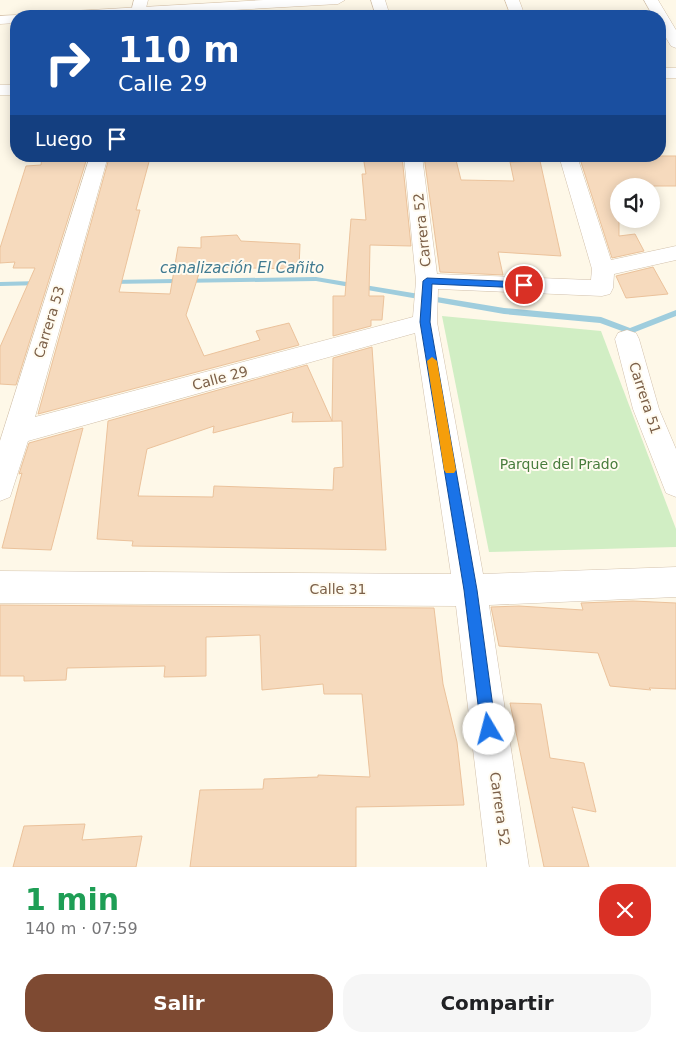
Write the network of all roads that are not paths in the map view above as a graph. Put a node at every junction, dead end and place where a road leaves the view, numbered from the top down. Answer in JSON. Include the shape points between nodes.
{"nodes":[{"id":1,"x":338,"y":0,"type":"edge"},
{"id":2,"x":139,"y":9,"type":"edge"},
{"id":3,"x":666,"y":26,"type":"edge"},
{"id":4,"x":676,"y":43,"type":"edge"},
{"id":5,"x":97,"y":162,"type":"edge"},
{"id":6,"x":414,"y":162,"type":"edge"},
{"id":7,"x":570,"y":162,"type":"edge"},
{"id":8,"x":676,"y":253,"type":"edge"},
{"id":9,"x":603,"y":278,"type":"junction"},
{"id":10,"x":426,"y":300,"type":"junction"},
{"id":11,"x":627,"y":339,"type":"dead end"},
{"id":12,"x":16,"y":433,"type":"junction"},
{"id":13,"x":676,"y":484,"type":"edge"},
{"id":14,"x":0,"y":488,"type":"edge"},
{"id":15,"x":676,"y":582,"type":"edge"},
{"id":16,"x":0,"y":587,"type":"edge"},
{"id":17,"x":470,"y":590,"type":"junction"},
{"id":18,"x":508,"y":867,"type":"edge"}],
"edges":[{"from":1,"to":2,"type":"street"},
{"from":3,"to":4,"type":"street"},
{"from":5,"to":12,"type":"street","name":"Carrera 53"},
{"from":6,"to":10,"type":"street","name":"Carrera 52"},
{"from":7,"to":9,"type":"street"},
{"from":8,"to":9,"type":"street","name":"Calle 29"},
{"from":9,"to":10,"type":"street","name":"Calle 29"},
{"from":10,"to":12,"type":"street","name":"Calle 29"},
{"from":10,"to":17,"type":"street","name":"Carrera 52"},
{"from":11,"to":13,"type":"street","name":"Carrera 51","via":[[646,409]]},
{"from":12,"to":14,"type":"street","name":"Carrera 53"},
{"from":15,"to":17,"type":"street","name":"Calle 31"},
{"from":16,"to":17,"type":"street","name":"Calle 31"},
{"from":17,"to":18,"type":"street","name":"Carrera 52"}]}
